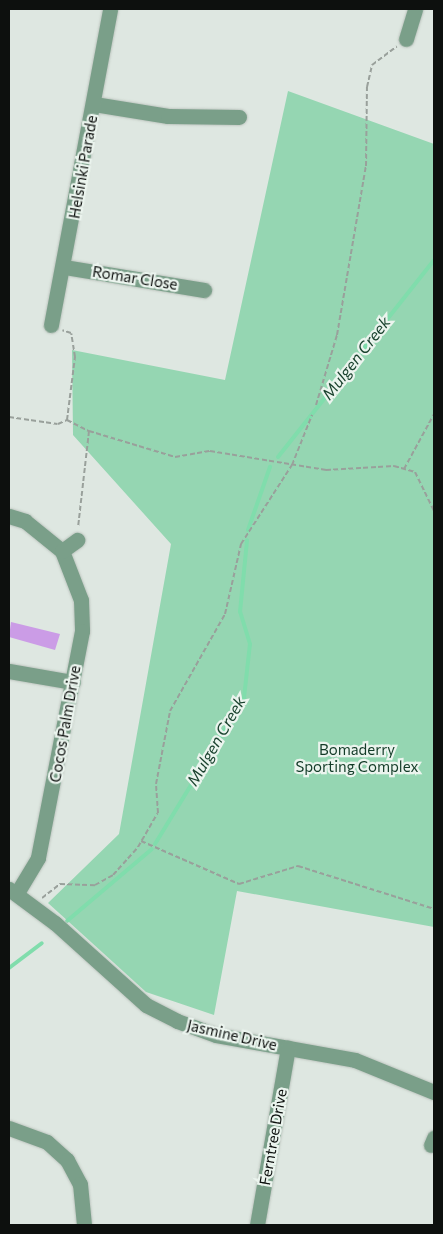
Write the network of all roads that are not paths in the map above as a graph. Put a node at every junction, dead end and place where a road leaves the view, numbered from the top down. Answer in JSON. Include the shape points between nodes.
{"nodes":[{"id":1,"x":110,"y":9,"type":"edge"},
{"id":2,"x":415,"y":9,"type":"edge"},
{"id":3,"x":406,"y":39,"type":"road end"},
{"id":4,"x":94,"y":104,"type":"junction"},
{"id":5,"x":238,"y":117,"type":"dead end"},
{"id":6,"x":65,"y":267,"type":"junction"},
{"id":7,"x":204,"y":290,"type":"dead end"},
{"id":8,"x":51,"y":325,"type":"road end"},
{"id":9,"x":9,"y":516,"type":"edge"},
{"id":10,"x":77,"y":540,"type":"road end"},
{"id":11,"x":62,"y":550,"type":"junction"},
{"id":12,"x":9,"y":671,"type":"edge"},
{"id":13,"x":73,"y":682,"type":"junction"},
{"id":14,"x":13,"y":891,"type":"edge"},
{"id":15,"x":288,"y":1048,"type":"junction"},
{"id":16,"x":434,"y":1092,"type":"edge"},
{"id":17,"x":9,"y":1128,"type":"edge"},
{"id":18,"x":84,"y":1225,"type":"edge"},
{"id":19,"x":257,"y":1225,"type":"edge"}],
"edges":[{"from":1,"to":4,"type":"street","name":"Helsinki Parade"},
{"from":2,"to":3,"type":"street"},
{"from":4,"to":5,"type":"street","via":[[168,116]]},
{"from":4,"to":6,"type":"street","name":"Helsinki Parade"},
{"from":6,"to":7,"type":"street","name":"Romar Close"},
{"from":6,"to":8,"type":"street","name":"Helsinki Parade"},
{"from":9,"to":11,"type":"street","via":[[25,521]]},
{"from":10,"to":11,"type":"street"},
{"from":11,"to":13,"type":"street","name":"Cocos Palm Drive","via":[[81,600],[82,631]]},
{"from":12,"to":13,"type":"street"},
{"from":13,"to":14,"type":"street","name":"Cocos Palm Drive","via":[[38,858]]},
{"from":14,"to":15,"type":"street","name":"Jasmine Drive","via":[[146,1005],[195,1029]]},
{"from":15,"to":16,"type":"street","name":"Jasmine Drive","via":[[354,1060]]},
{"from":15,"to":19,"type":"street","name":"Ferntree Drive"},
{"from":17,"to":18,"type":"street","via":[[47,1142],[67,1160],[80,1184]]}]}
